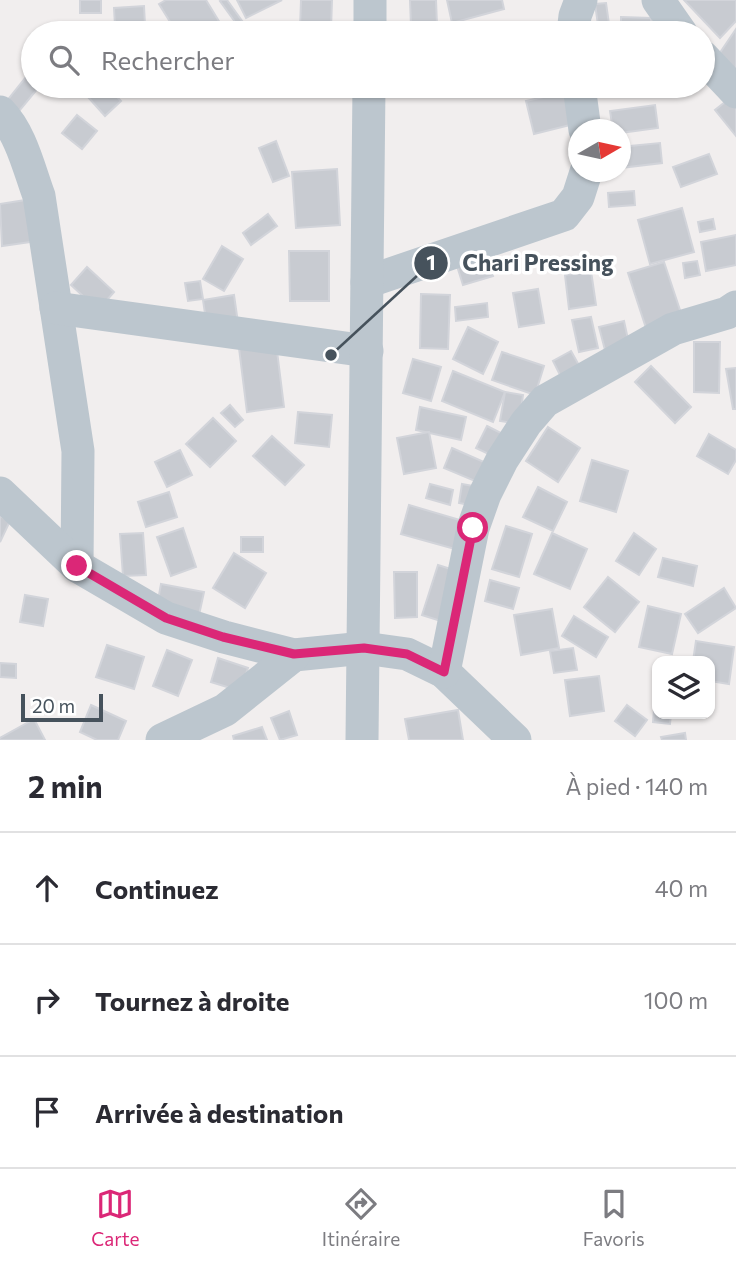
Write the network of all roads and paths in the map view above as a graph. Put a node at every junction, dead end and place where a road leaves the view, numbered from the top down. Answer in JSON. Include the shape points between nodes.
{"nodes":[{"id":1,"x":370,"y":0,"type":"edge"},
{"id":2,"x":581,"y":0,"type":"edge"},
{"id":3,"x":658,"y":0,"type":"edge"},
{"id":4,"x":370,"y":21,"type":"edge"},
{"id":5,"x":574,"y":21,"type":"edge"},
{"id":6,"x":673,"y":21,"type":"edge"},
{"id":7,"x":715,"y":70,"type":"edge"},
{"id":8,"x":736,"y":92,"type":"edge"},
{"id":9,"x":369,"y":98,"type":"edge"},
{"id":10,"x":581,"y":98,"type":"edge"},
{"id":11,"x":0,"y":112,"type":"edge"},
{"id":12,"x":584,"y":119,"type":"edge"},
{"id":13,"x":583,"y":182,"type":"edge"},
{"id":14,"x":368,"y":282,"type":"junction"},
{"id":15,"x":736,"y":307,"type":"edge"},
{"id":16,"x":56,"y":308,"type":"junction"},
{"id":17,"x":367,"y":351,"type":"junction"},
{"id":18,"x":0,"y":493,"type":"edge"},
{"id":19,"x":77,"y":566,"type":"junction"},
{"id":20,"x":364,"y":648,"type":"junction"},
{"id":21,"x":294,"y":654,"type":"junction"},
{"id":22,"x":444,"y":672,"type":"junction"},
{"id":23,"x":162,"y":740,"type":"edge"},
{"id":24,"x":362,"y":740,"type":"edge"},
{"id":25,"x":515,"y":740,"type":"edge"}],
"edges":[{"from":1,"to":4,"type":"street"},
{"from":2,"to":5,"type":"street"},
{"from":3,"to":6,"type":"street"},
{"from":7,"to":8,"type":"street"},
{"from":9,"to":14,"type":"street"},
{"from":10,"to":12,"type":"street"},
{"from":11,"to":16,"type":"street","via":[[25,156],[38,196]]},
{"from":13,"to":14,"type":"street","via":[[564,215]]},
{"from":14,"to":17,"type":"street"},
{"from":15,"to":22,"type":"street","via":[[673,329],[545,401],[526,423],[491,482],[473,528]]},
{"from":16,"to":17,"type":"street"},
{"from":16,"to":19,"type":"street","via":[[78,451]]},
{"from":17,"to":20,"type":"street"},
{"from":18,"to":19,"type":"street"},
{"from":19,"to":21,"type":"street","via":[[166,618]]},
{"from":20,"to":21,"type":"street"},
{"from":20,"to":22,"type":"street","via":[[407,654]]},
{"from":20,"to":24,"type":"street"},
{"from":21,"to":23,"type":"street","via":[[225,710]]},
{"from":22,"to":25,"type":"street"}]}
